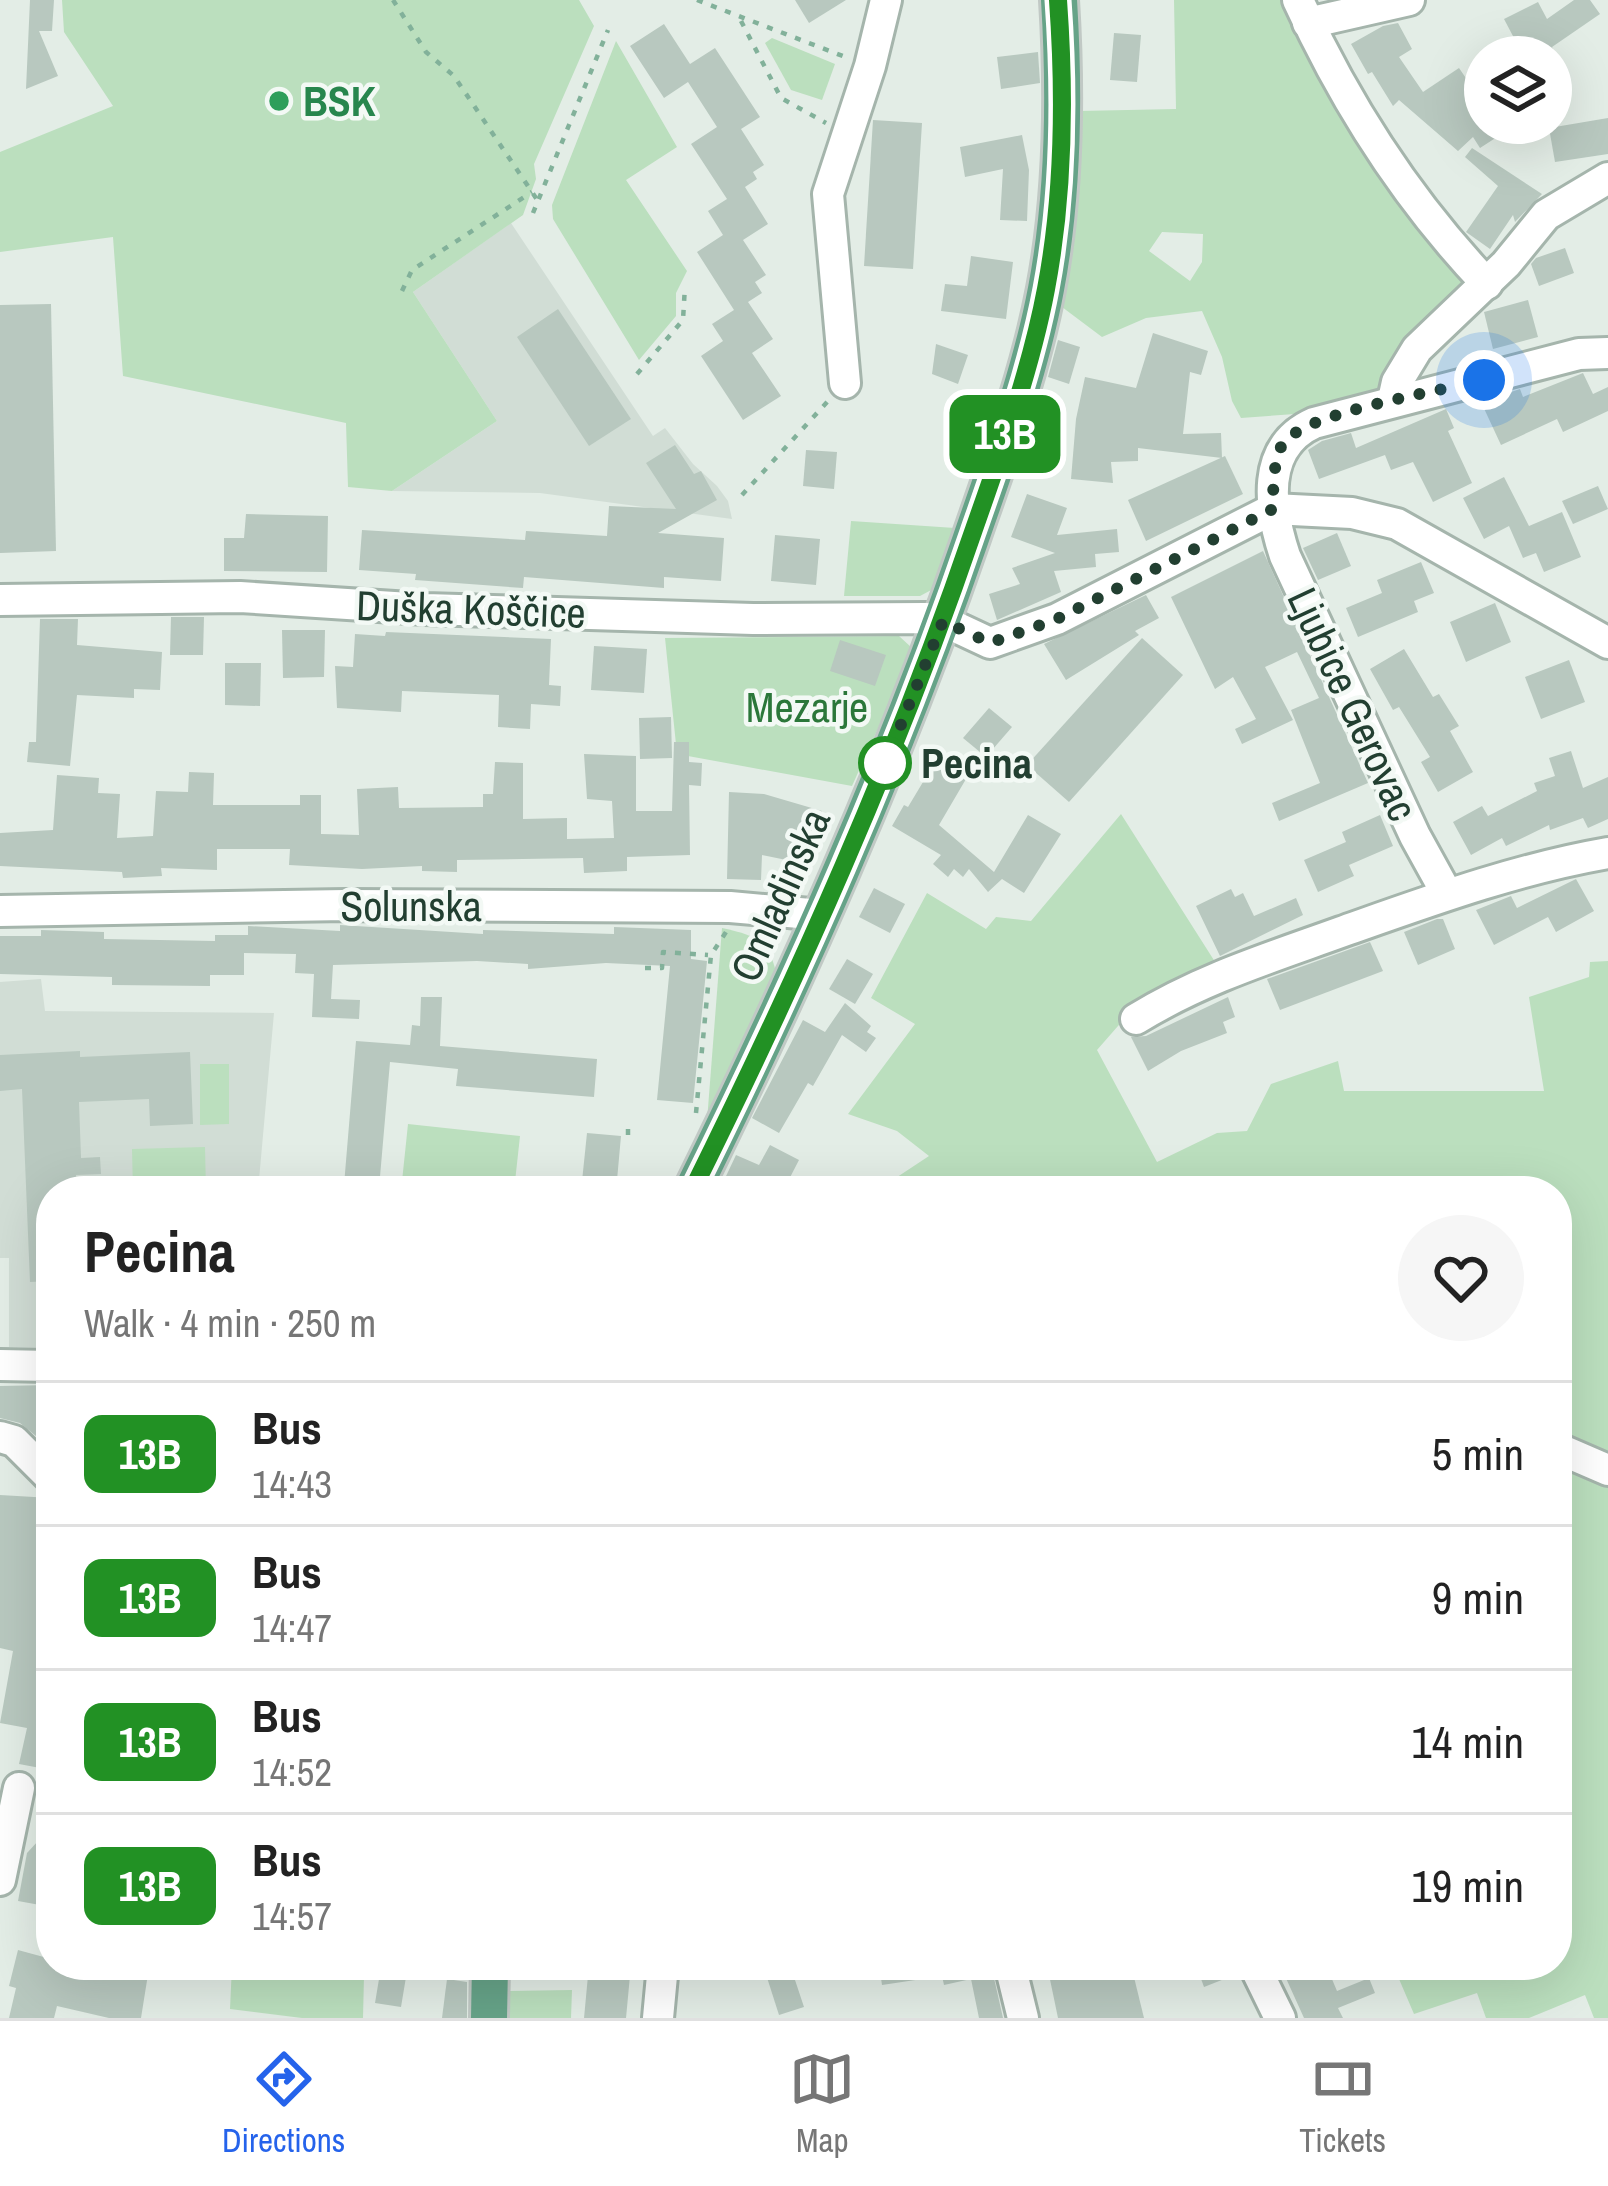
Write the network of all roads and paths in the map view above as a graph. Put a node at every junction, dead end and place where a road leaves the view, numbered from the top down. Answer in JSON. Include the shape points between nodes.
{"nodes":[{"id":1,"x":393,"y":0,"type":"edge"},
{"id":2,"x":697,"y":0,"type":"edge"},
{"id":3,"x":886,"y":0,"type":"edge"},
{"id":4,"x":1059,"y":0,"type":"edge"},
{"id":5,"x":1409,"y":0,"type":"edge"},
{"id":6,"x":1303,"y":11,"type":"edge"},
{"id":7,"x":740,"y":19,"type":"junction"},
{"id":8,"x":608,"y":30,"type":"dead end"},
{"id":9,"x":870,"y":66,"type":"junction"},
{"id":10,"x":847,"y":134,"type":"junction"},
{"id":11,"x":1608,"y":178,"type":"edge"},
{"id":12,"x":532,"y":192,"type":"junction"},
{"id":13,"x":538,"y":201,"type":"junction"},
{"id":14,"x":533,"y":213,"type":"dead end"},
{"id":15,"x":1486,"y":284,"type":"junction"},
{"id":16,"x":686,"y":286,"type":"dead end"},
{"id":17,"x":402,"y":291,"type":"dead end"},
{"id":18,"x":1608,"y":352,"type":"edge"},
{"id":19,"x":637,"y":374,"type":"dead end"},
{"id":20,"x":845,"y":383,"type":"joint"},
{"id":21,"x":1393,"y":400,"type":"junction"},
{"id":22,"x":742,"y":495,"type":"dead end"},
{"id":23,"x":1273,"y":509,"type":"junction"},
{"id":24,"x":0,"y":599,"type":"edge"},
{"id":25,"x":943,"y":621,"type":"junction"},
{"id":26,"x":1608,"y":643,"type":"edge"},
{"id":27,"x":1608,"y":853,"type":"edge"},
{"id":28,"x":1447,"y":894,"type":"junction"},
{"id":29,"x":0,"y":911,"type":"edge"},
{"id":30,"x":822,"y":915,"type":"junction"},
{"id":31,"x":730,"y":926,"type":"dead end"},
{"id":32,"x":711,"y":955,"type":"junction"},
{"id":33,"x":645,"y":968,"type":"dead end"},
{"id":34,"x":1136,"y":1019,"type":"dead end"},
{"id":35,"x":697,"y":1113,"type":"dead end"},
{"id":36,"x":628,"y":1127,"type":"dead end"},
{"id":37,"x":628,"y":1136,"type":"dead end"},
{"id":38,"x":699,"y":1176,"type":"edge"},
{"id":39,"x":0,"y":1365,"type":"edge"},
{"id":40,"x":36,"y":1366,"type":"edge"},
{"id":41,"x":0,"y":1437,"type":"edge"},
{"id":42,"x":1572,"y":1454,"type":"edge"},
{"id":43,"x":36,"y":1463,"type":"edge"},
{"id":44,"x":1608,"y":1470,"type":"edge"},
{"id":45,"x":10,"y":1787,"type":"edge"},
{"id":46,"x":0,"y":1880,"type":"edge"},
{"id":47,"x":490,"y":1980,"type":"edge"},
{"id":48,"x":662,"y":1980,"type":"edge"},
{"id":49,"x":1014,"y":1980,"type":"edge"},
{"id":50,"x":1261,"y":1980,"type":"edge"},
{"id":51,"x":489,"y":2018,"type":"edge"},
{"id":52,"x":658,"y":2018,"type":"edge"},
{"id":53,"x":1023,"y":2018,"type":"edge"},
{"id":54,"x":1280,"y":2018,"type":"edge"}],
"edges":[{"from":1,"to":12,"type":"path"},
{"from":2,"to":7,"type":"path"},
{"from":3,"to":9,"type":"street"},
{"from":4,"to":25,"type":"main road","name":"Omladinska","via":[[1060,166],[1046,292]]},
{"from":5,"to":6,"type":"street"},
{"from":6,"to":15,"type":"street","via":[[1343,92],[1411,196]]},
{"from":7,"to":9,"type":"path"},
{"from":7,"to":10,"type":"path","via":[[781,98]]},
{"from":8,"to":13,"type":"path"},
{"from":9,"to":10,"type":"street"},
{"from":10,"to":20,"type":"street","via":[[828,213]]},
{"from":11,"to":15,"type":"street","via":[[1546,215]]},
{"from":12,"to":13,"type":"path"},
{"from":12,"to":17,"type":"path","via":[[412,270]]},
{"from":13,"to":14,"type":"path"},
{"from":15,"to":21,"type":"street","via":[[1417,349]]},
{"from":16,"to":19,"type":"path","via":[[683,320]]},
{"from":18,"to":21,"type":"street"},
{"from":20,"to":22,"type":"path"},
{"from":21,"to":23,"type":"street","via":[[1289,437],[1278,457]]},
{"from":23,"to":25,"type":"street","name":"Duška Koščice","via":[[1007,640],[990,643]]},
{"from":23,"to":26,"type":"street","via":[[1397,524]]},
{"from":23,"to":28,"type":"street","name":"Ljubice Gerovac","via":[[1297,586]]},
{"from":24,"to":25,"type":"street","name":"Duška Koščice","via":[[240,597]]},
{"from":25,"to":30,"type":"main road","name":"Omladinska"},
{"from":27,"to":28,"type":"street"},
{"from":28,"to":34,"type":"street","via":[[1220,974]]},
{"from":29,"to":30,"type":"street","name":"Solunska","via":[[346,905]]},
{"from":30,"to":38,"type":"main road","name":"Omladinska"},
{"from":31,"to":32,"type":"path"},
{"from":32,"to":33,"type":"path","via":[[663,952],[662,968]]},
{"from":32,"to":35,"type":"path"},
{"from":36,"to":37,"type":"path"},
{"from":39,"to":40,"type":"street"},
{"from":41,"to":43,"type":"street"},
{"from":42,"to":44,"type":"street"},
{"from":45,"to":46,"type":"street"},
{"from":47,"to":51,"type":"main road"},
{"from":48,"to":52,"type":"street"},
{"from":49,"to":53,"type":"street"},
{"from":50,"to":54,"type":"street"}]}
